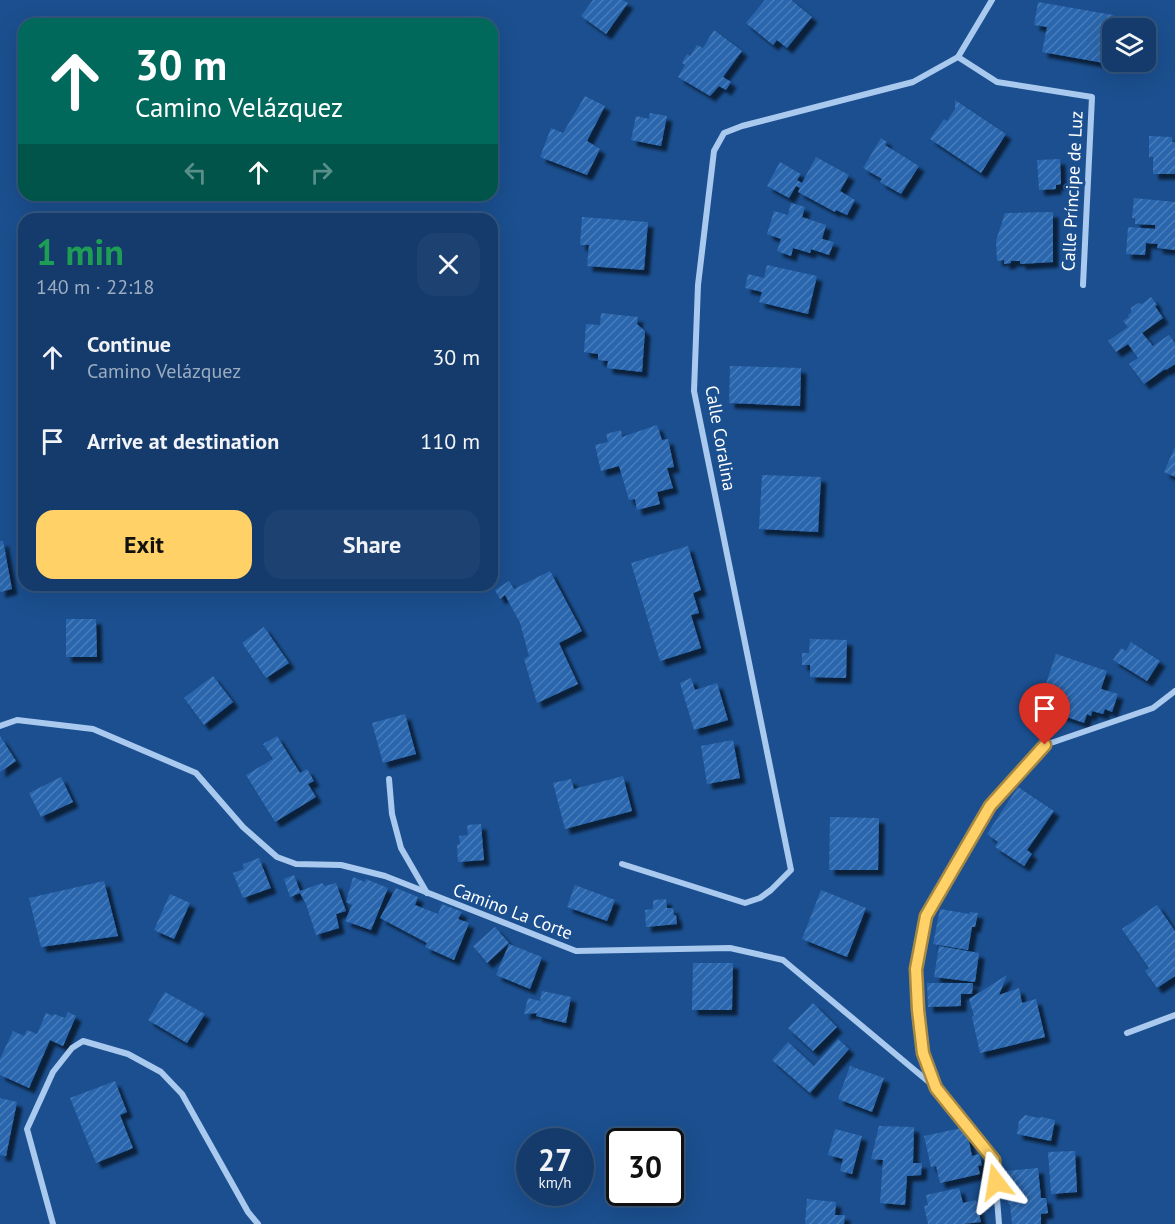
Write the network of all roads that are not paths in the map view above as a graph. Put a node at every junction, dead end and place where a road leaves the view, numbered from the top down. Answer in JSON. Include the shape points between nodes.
{"nodes":[{"id":1,"x":992,"y":0,"type":"edge"},
{"id":2,"x":958,"y":57,"type":"junction"},
{"id":3,"x":1083,"y":285,"type":"dead end"},
{"id":4,"x":1175,"y":692,"type":"edge"},
{"id":5,"x":0,"y":726,"type":"edge"},
{"id":6,"x":389,"y":779,"type":"dead end"},
{"id":7,"x":622,"y":864,"type":"dead end"},
{"id":8,"x":428,"y":893,"type":"junction"},
{"id":9,"x":1175,"y":1016,"type":"edge"},
{"id":10,"x":1127,"y":1033,"type":"dead end"},
{"id":11,"x":936,"y":1088,"type":"junction"},
{"id":12,"x":53,"y":1224,"type":"edge"},
{"id":13,"x":258,"y":1224,"type":"edge"},
{"id":14,"x":999,"y":1224,"type":"edge"}],
"edges":[{"from":1,"to":2,"type":"street"},
{"from":2,"to":3,"type":"street","name":"Calle Príncipe de Luz","via":[[997,82],[1092,97]]},
{"from":2,"to":7,"type":"street","name":"Calle Coralina","via":[[913,82],[724,133],[714,152],[698,285],[694,391],[791,870],[760,898],[745,903]]},
{"from":4,"to":11,"type":"street","via":[[1153,708],[1045,745],[990,806],[926,916],[916,969],[918,1010],[923,1053]]},
{"from":5,"to":8,"type":"street","name":"Camino La Corte","via":[[17,720],[93,729],[196,773],[243,827],[277,856],[296,864],[342,865]]},
{"from":6,"to":8,"type":"street","via":[[392,814],[401,848]]},
{"from":8,"to":11,"type":"street","name":"Camino La Corte","via":[[576,951],[730,948],[783,960]]},
{"from":9,"to":10,"type":"street"},
{"from":11,"to":14,"type":"street","name":"Camino La Corte","via":[[994,1160]]},
{"from":12,"to":13,"type":"street","via":[[27,1129],[53,1072],[72,1047],[83,1041],[129,1053],[160,1072],[182,1094]]}]}
